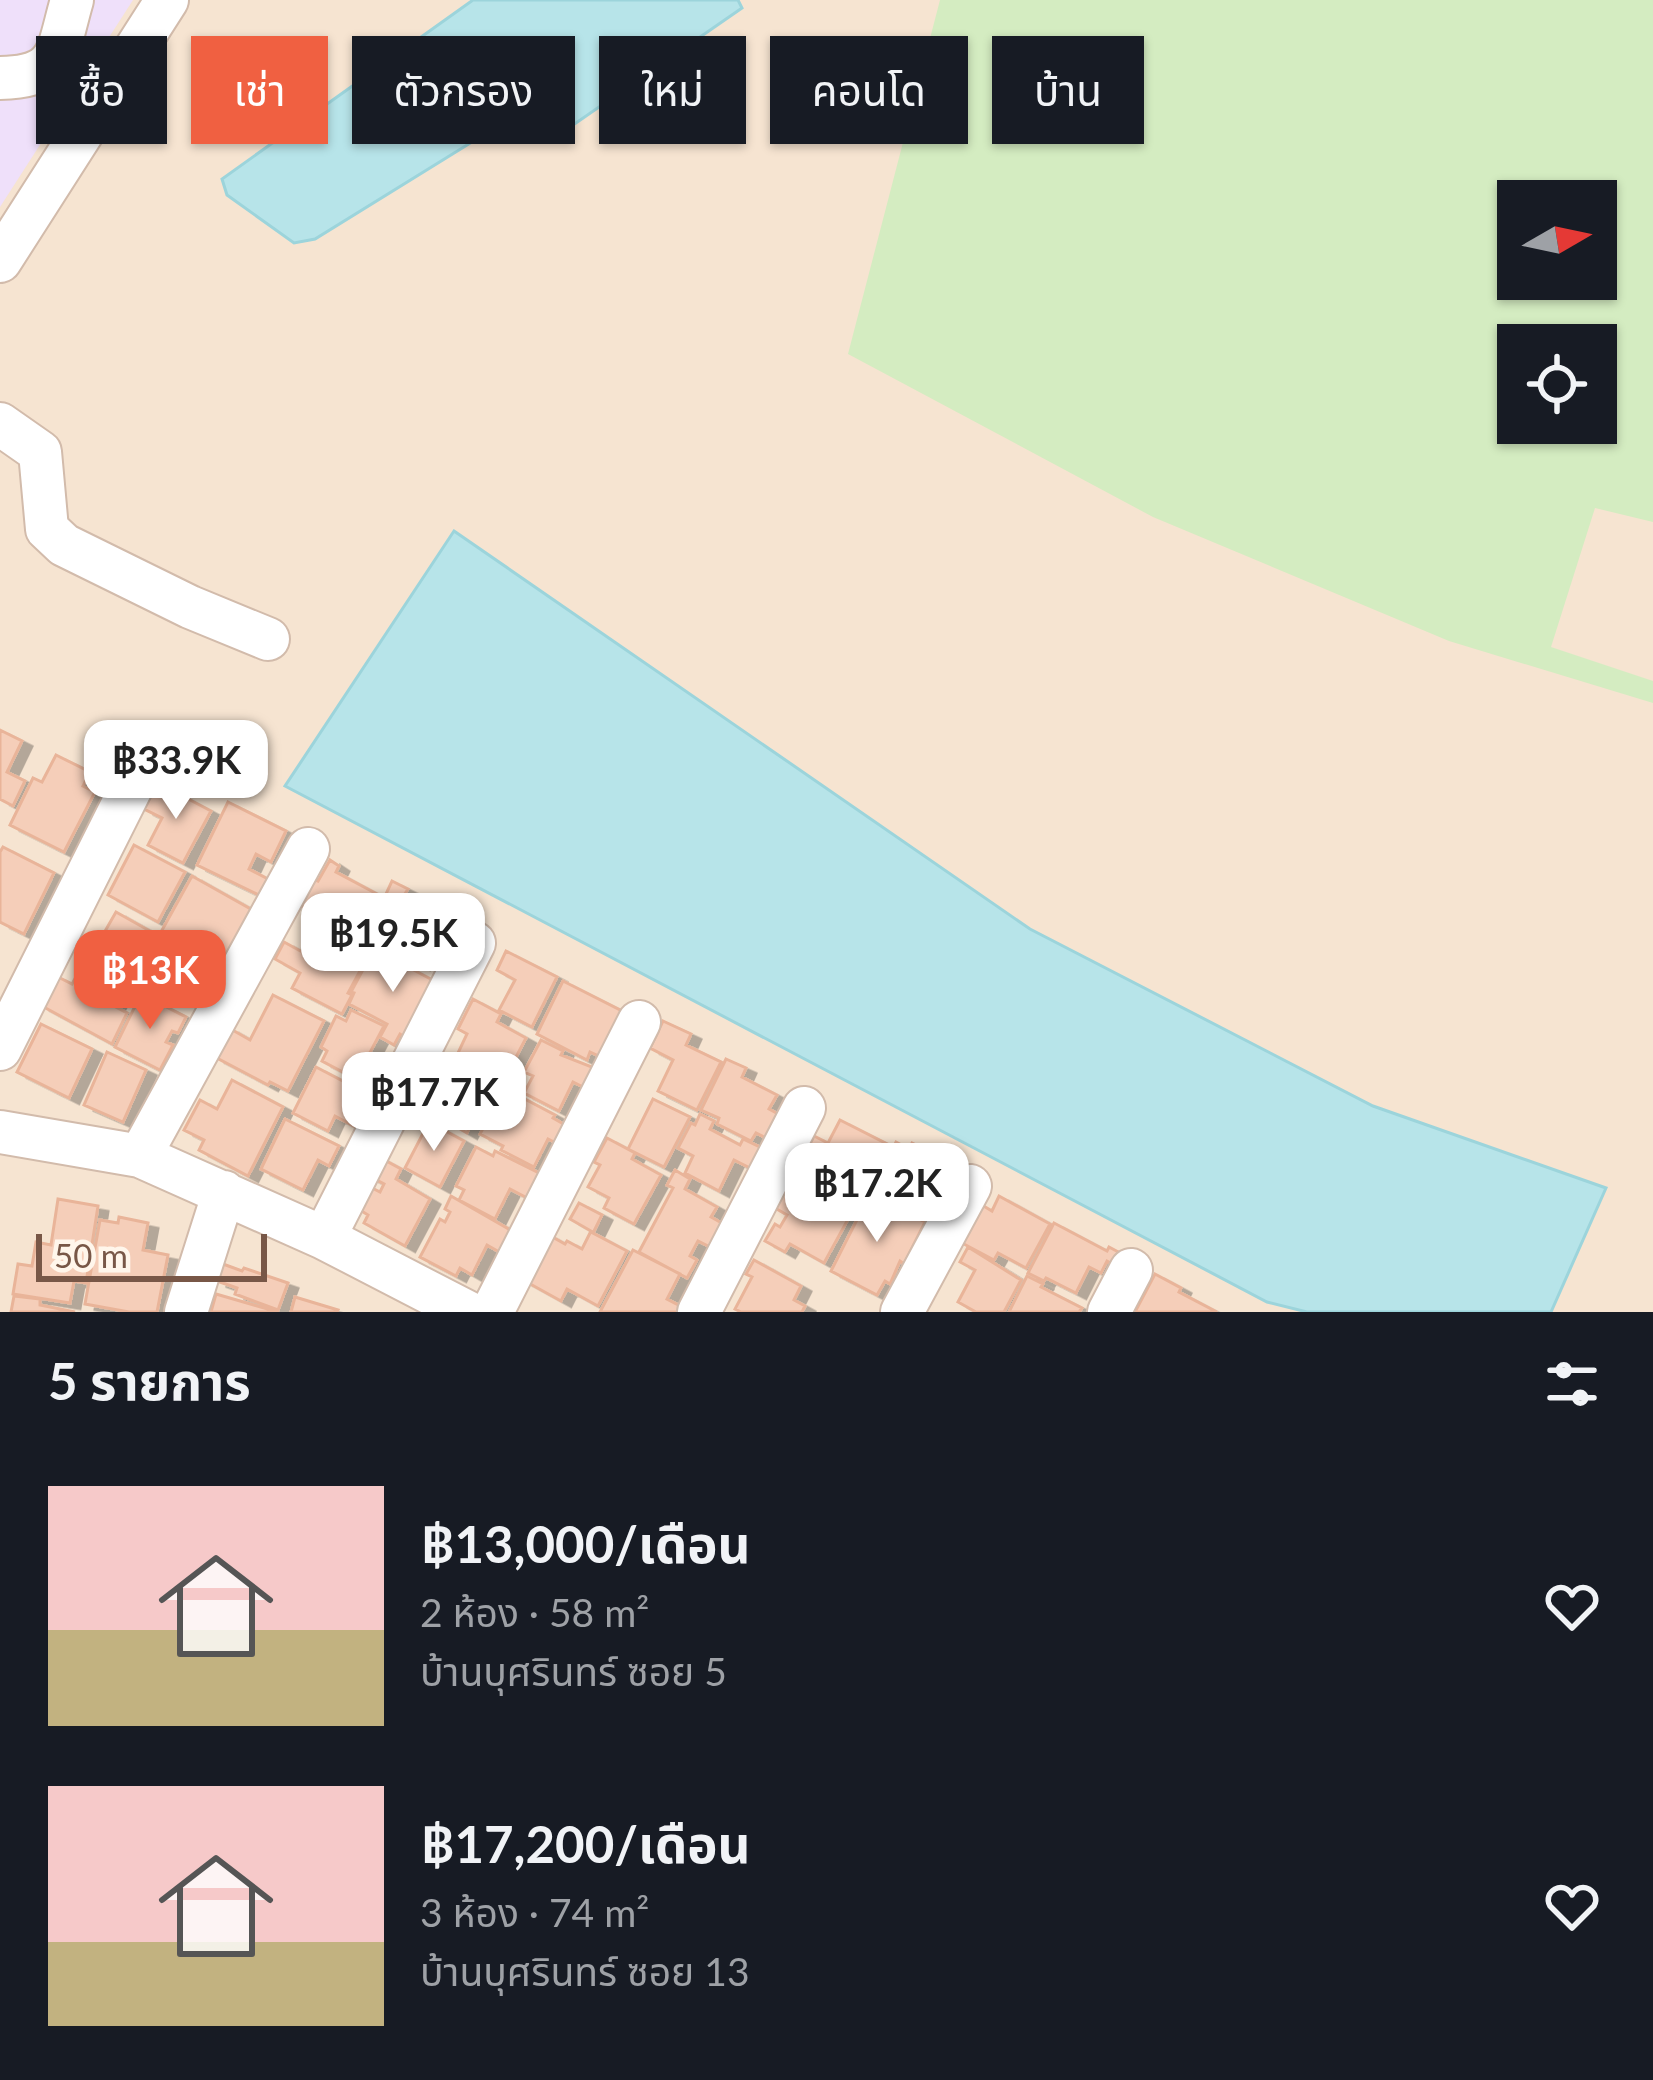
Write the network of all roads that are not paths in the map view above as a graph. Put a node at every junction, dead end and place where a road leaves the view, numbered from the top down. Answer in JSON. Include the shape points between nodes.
{"nodes":[{"id":1,"x":72,"y":0,"type":"edge"},
{"id":2,"x":167,"y":0,"type":"edge"},
{"id":3,"x":0,"y":78,"type":"edge"},
{"id":4,"x":0,"y":261,"type":"edge"},
{"id":5,"x":0,"y":424,"type":"edge"},
{"id":6,"x":268,"y":638,"type":"dead end"},
{"id":7,"x":143,"y":764,"type":"dead end"},
{"id":8,"x":308,"y":849,"type":"dead end"},
{"id":9,"x":474,"y":943,"type":"dead end"},
{"id":10,"x":639,"y":1022,"type":"dead end"},
{"id":11,"x":0,"y":1049,"type":"edge"},
{"id":12,"x":803,"y":1108,"type":"dead end"},
{"id":13,"x":0,"y":1132,"type":"edge"},
{"id":14,"x":140,"y":1156,"type":"junction"},
{"id":15,"x":970,"y":1186,"type":"dead end"},
{"id":16,"x":224,"y":1192,"type":"junction"},
{"id":17,"x":324,"y":1238,"type":"junction"},
{"id":18,"x":1131,"y":1270,"type":"dead end"},
{"id":19,"x":397,"y":1296,"type":"edge"},
{"id":20,"x":186,"y":1312,"type":"edge"},
{"id":21,"x":467,"y":1312,"type":"edge"},
{"id":22,"x":492,"y":1312,"type":"edge"},
{"id":23,"x":699,"y":1312,"type":"edge"},
{"id":24,"x":902,"y":1312,"type":"edge"},
{"id":25,"x":1109,"y":1312,"type":"edge"}],
"edges":[{"from":1,"to":3,"type":"street","via":[[49,66]]},
{"from":2,"to":4,"type":"street"},
{"from":5,"to":6,"type":"street","via":[[40,452],[47,529],[64,544]]},
{"from":7,"to":11,"type":"street"},
{"from":8,"to":14,"type":"street"},
{"from":9,"to":17,"type":"street"},
{"from":10,"to":22,"type":"street"},
{"from":12,"to":23,"type":"street"},
{"from":13,"to":14,"type":"street"},
{"from":14,"to":16,"type":"street"},
{"from":15,"to":24,"type":"street"},
{"from":16,"to":17,"type":"street"},
{"from":16,"to":20,"type":"street"},
{"from":17,"to":19,"type":"street"},
{"from":18,"to":25,"type":"street"},
{"from":19,"to":21,"type":"street"}]}
